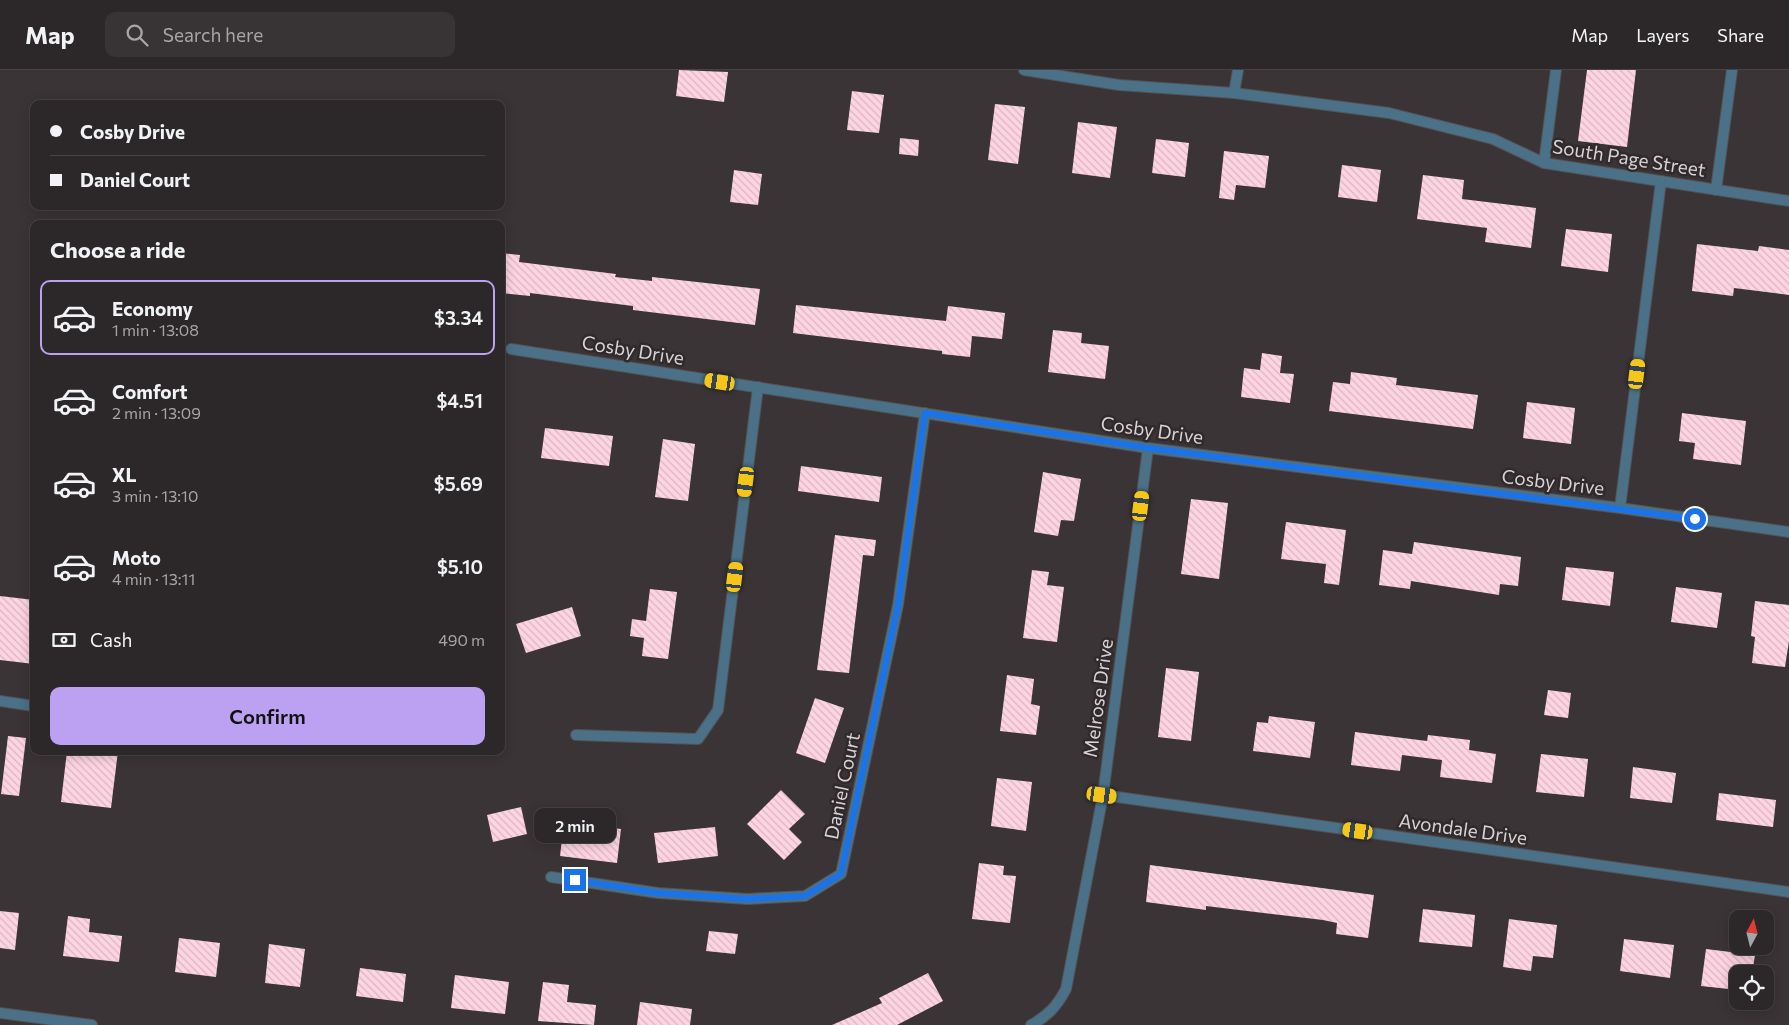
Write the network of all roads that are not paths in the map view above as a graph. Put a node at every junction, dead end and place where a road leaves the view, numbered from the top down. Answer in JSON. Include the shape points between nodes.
{"nodes":[{"id":1,"x":1024,"y":70,"type":"edge"},
{"id":2,"x":1238,"y":70,"type":"edge"},
{"id":3,"x":1556,"y":70,"type":"edge"},
{"id":4,"x":1732,"y":70,"type":"edge"},
{"id":5,"x":1234,"y":93,"type":"junction"},
{"id":6,"x":1544,"y":163,"type":"junction"},
{"id":7,"x":1661,"y":181,"type":"junction"},
{"id":8,"x":1716,"y":190,"type":"junction"},
{"id":9,"x":1789,"y":201,"type":"edge"},
{"id":10,"x":511,"y":349,"type":"dead end"},
{"id":11,"x":758,"y":387,"type":"junction"},
{"id":12,"x":925,"y":413,"type":"junction"},
{"id":13,"x":1148,"y":448,"type":"junction"},
{"id":14,"x":1620,"y":508,"type":"junction"},
{"id":15,"x":1789,"y":532,"type":"edge"},
{"id":16,"x":0,"y":701,"type":"edge"},
{"id":17,"x":30,"y":705,"type":"edge"},
{"id":18,"x":576,"y":735,"type":"dead end"},
{"id":19,"x":1102,"y":795,"type":"junction"},
{"id":20,"x":551,"y":878,"type":"dead end"},
{"id":21,"x":1789,"y":892,"type":"edge"},
{"id":22,"x":0,"y":1013,"type":"edge"},
{"id":23,"x":92,"y":1025,"type":"edge"},
{"id":24,"x":1031,"y":1025,"type":"edge"}],
"edges":[{"from":1,"to":5,"type":"street","name":"South Page Street","via":[[1118,85]]},
{"from":2,"to":5,"type":"street"},
{"from":3,"to":6,"type":"street"},
{"from":4,"to":8,"type":"street"},
{"from":5,"to":6,"type":"street","name":"South Page Street","via":[[1388,113],[1494,139]]},
{"from":6,"to":7,"type":"street","name":"South Page Street"},
{"from":7,"to":8,"type":"street","name":"South Page Street"},
{"from":7,"to":14,"type":"street"},
{"from":8,"to":9,"type":"street","name":"South Page Street"},
{"from":10,"to":11,"type":"street","name":"Cosby Drive"},
{"from":11,"to":12,"type":"street","name":"Cosby Drive"},
{"from":11,"to":18,"type":"street","via":[[718,710],[698,740]]},
{"from":12,"to":13,"type":"street","name":"Cosby Drive"},
{"from":12,"to":20,"type":"street","name":"Daniel Court","via":[[898,605],[841,874],[805,896],[747,899],[658,893]]},
{"from":13,"to":14,"type":"street","name":"Cosby Drive"},
{"from":13,"to":19,"type":"street","name":"Melrose Drive"},
{"from":14,"to":15,"type":"street","name":"Cosby Drive"},
{"from":16,"to":17,"type":"street"},
{"from":19,"to":21,"type":"street","name":"Avondale Drive"},
{"from":19,"to":24,"type":"street","name":"Melrose Drive","via":[[1066,989],[1044,1019]]},
{"from":22,"to":23,"type":"street"}]}
